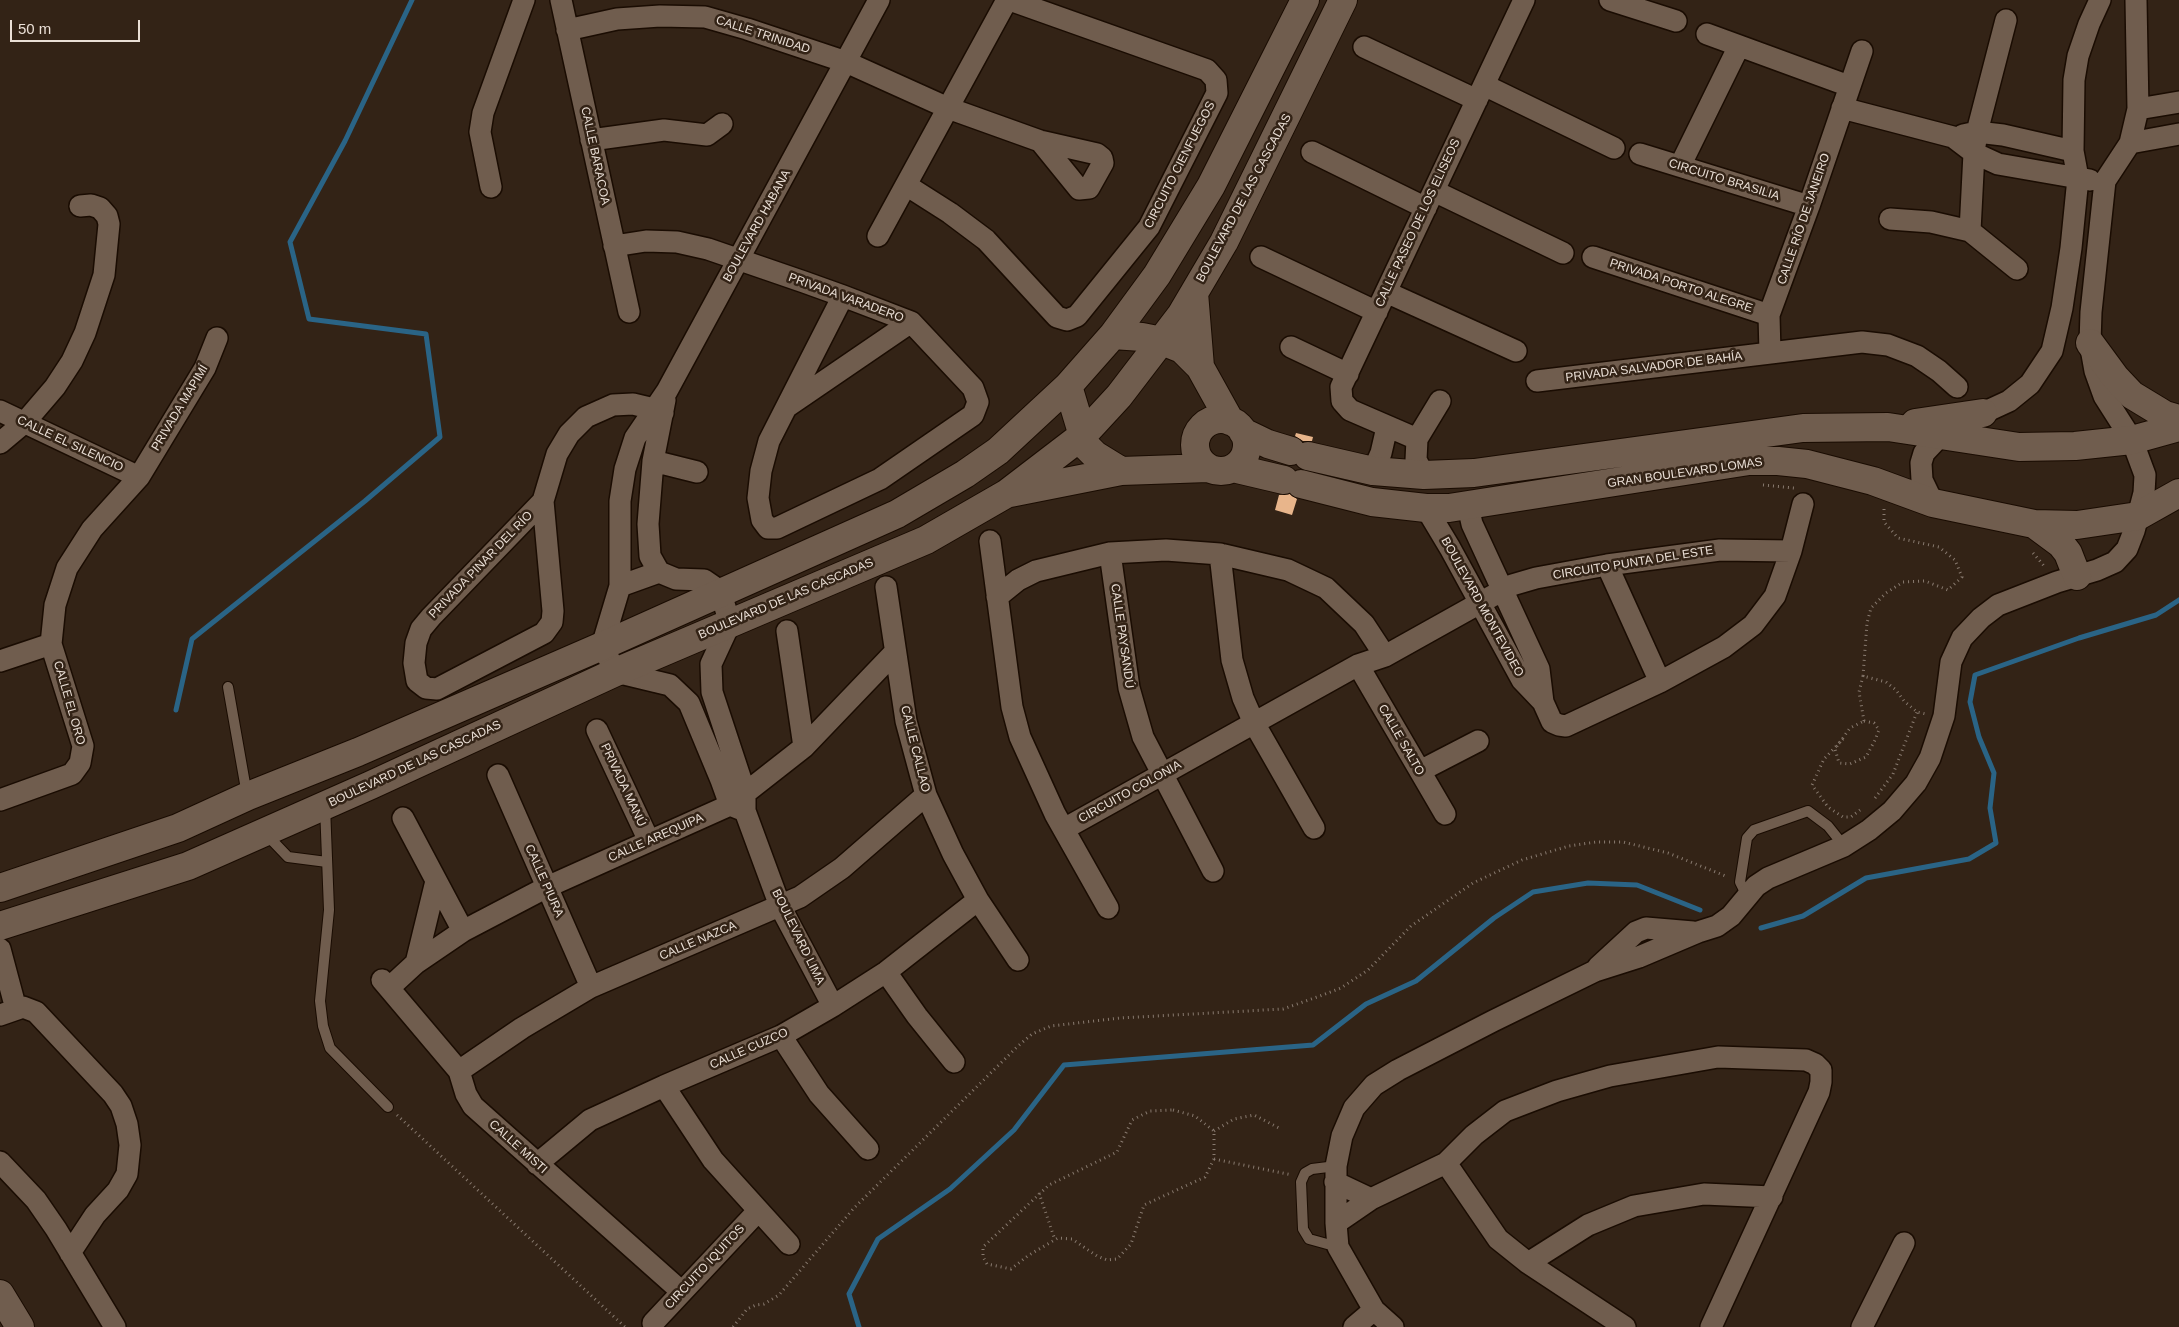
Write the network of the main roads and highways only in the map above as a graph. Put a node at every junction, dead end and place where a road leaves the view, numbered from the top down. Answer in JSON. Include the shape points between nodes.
{"nodes":[{"id":1,"x":1305,"y":0,"type":"edge"},
{"id":2,"x":1343,"y":0,"type":"edge"},
{"id":3,"x":1285,"y":42,"type":"junction"},
{"id":4,"x":1315,"y":60,"type":"junction"},
{"id":5,"x":1194,"y":293,"type":"junction"},
{"id":6,"x":1113,"y":335,"type":"junction"},
{"id":7,"x":1162,"y":341,"type":"junction"},
{"id":8,"x":2090,"y":343,"type":"road end"},
{"id":9,"x":1200,"y":367,"type":"junction"},
{"id":10,"x":1068,"y":386,"type":"junction"},
{"id":11,"x":1983,"y":413,"type":"road end"},
{"id":12,"x":2179,"y":419,"type":"edge"},
{"id":13,"x":1237,"y":426,"type":"junction"},
{"id":14,"x":1888,"y":427,"type":"junction"},
{"id":15,"x":2179,"y":427,"type":"edge"},
{"id":16,"x":1083,"y":435,"type":"junction"},
{"id":17,"x":1526,"y":466,"type":"junction"},
{"id":18,"x":1220,"y":468,"type":"junction"},
{"id":19,"x":1364,"y":469,"type":"junction"},
{"id":20,"x":1121,"y":471,"type":"junction"},
{"id":21,"x":2179,"y":493,"type":"edge"},
{"id":22,"x":1006,"y":494,"type":"junction"},
{"id":23,"x":1531,"y":496,"type":"junction"},
{"id":24,"x":1347,"y":497,"type":"junction"},
{"id":25,"x":2031,"y":536,"type":"junction"},
{"id":26,"x":2077,"y":576,"type":"road end"},
{"id":27,"x":0,"y":888,"type":"edge"},
{"id":28,"x":0,"y":926,"type":"edge"},
{"id":29,"x":0,"y":1294,"type":"edge"},
{"id":30,"x":20,"y":1327,"type":"edge"}],
"edges":[{"from":1,"to":3,"type":"main road"},
{"from":2,"to":4,"type":"main road","name":"BOULEVARD DE LAS CASCADAS"},
{"from":3,"to":4,"type":"main road"},
{"from":3,"to":6,"type":"main road","via":[[1191,220],[1157,275]]},
{"from":4,"to":5,"type":"main road","name":"BOULEVARD DE LAS CASCADAS","via":[[1224,242]]},
{"from":5,"to":7,"type":"main road","name":"BOULEVARD DE LAS CASCADAS"},
{"from":5,"to":9,"type":"main road"},
{"from":6,"to":7,"type":"main road"},
{"from":6,"to":10,"type":"main road"},
{"from":7,"to":9,"type":"main road","via":[[1182,349]]},
{"from":7,"to":16,"type":"main road","name":"BOULEVARD DE LAS CASCADAS"},
{"from":8,"to":12,"type":"main road","via":[[2132,395],[2164,415]]},
{"from":9,"to":13,"type":"main road"},
{"from":10,"to":16,"type":"main road"},
{"from":10,"to":27,"type":"main road","via":[[998,451],[897,514],[602,646],[178,828]]},
{"from":11,"to":14,"type":"main road"},
{"from":13,"to":18,"type":"main road","via":[[1246,439],[1245,456],[1240,463]]},
{"from":13,"to":18,"type":"main road","via":[[1222,419],[1206,424],[1196,438],[1201,462]]},
{"from":13,"to":19,"type":"main road","via":[[1268,444]]},
{"from":14,"to":15,"type":"main road","via":[[2019,447],[2132,440]]},
{"from":14,"to":17,"type":"main road","via":[[1804,428]]},
{"from":16,"to":20,"type":"main road","via":[[1086,446]]},
{"from":16,"to":22,"type":"main road","name":"BOULEVARD DE LAS CASCADAS"},
{"from":17,"to":19,"type":"main road","via":[[1424,475]]},
{"from":17,"to":23,"type":"main road"},
{"from":18,"to":20,"type":"main road","name":"GRAN BOULEVARD LOMAS"},
{"from":18,"to":24,"type":"main road","name":"GRAN BOULEVARD LOMAS"},
{"from":19,"to":24,"type":"main road"},
{"from":20,"to":22,"type":"main road","name":"GRAN BOULEVARD LOMAS"},
{"from":21,"to":25,"type":"main road","name":"GRAN BOULEVARD LOMAS","via":[[2138,516]]},
{"from":22,"to":28,"type":"main road","name":"BOULEVARD DE LAS CASCADAS","via":[[926,540],[616,672],[188,866]]},
{"from":23,"to":24,"type":"main road","name":"GRAN BOULEVARD LOMAS","via":[[1468,506],[1426,508]]},
{"from":23,"to":25,"type":"main road","name":"GRAN BOULEVARD LOMAS","via":[[1749,461],[1778,461],[1807,464],[1873,481]]},
{"from":25,"to":26,"type":"main road","via":[[2061,544]]},
{"from":29,"to":30,"type":"main road"}]}
